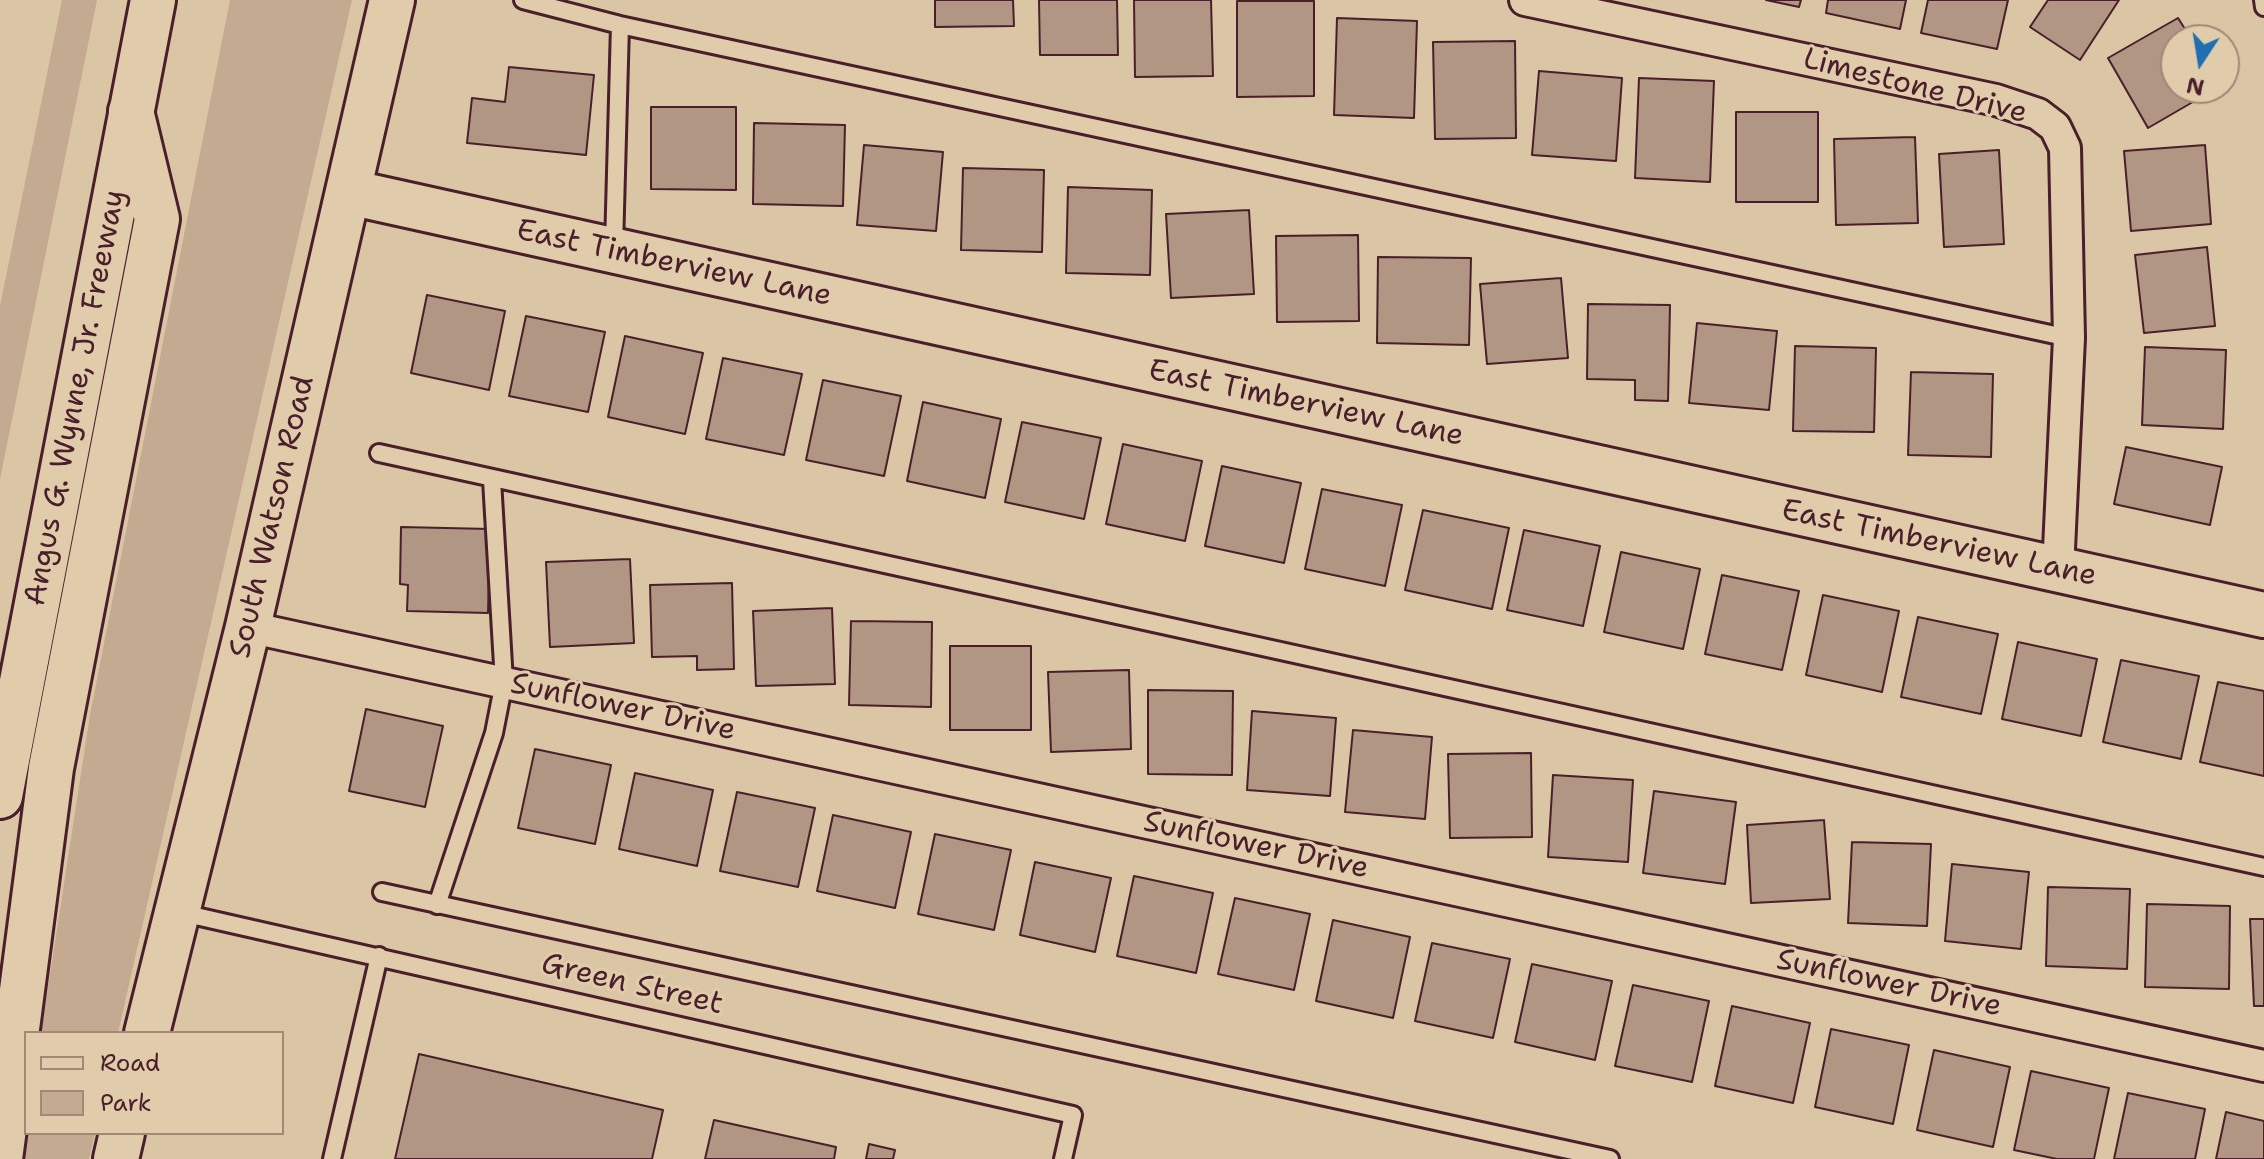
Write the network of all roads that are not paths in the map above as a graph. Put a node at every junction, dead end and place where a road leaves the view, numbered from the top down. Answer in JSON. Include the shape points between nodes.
{"nodes":[{"id":1,"x":153,"y":0,"type":"edge"},
{"id":2,"x":392,"y":0,"type":"edge"},
{"id":3,"x":523,"y":0,"type":"edge"},
{"id":4,"x":1525,"y":0,"type":"edge"},
{"id":5,"x":2263,"y":0,"type":"edge"},
{"id":6,"x":2264,"y":7,"type":"edge"},
{"id":7,"x":620,"y":25,"type":"junction"},
{"id":8,"x":131,"y":111,"type":"junction"},
{"id":9,"x":349,"y":192,"type":"junction"},
{"id":10,"x":614,"y":251,"type":"junction"},
{"id":11,"x":2069,"y":338,"type":"junction"},
{"id":12,"x":379,"y":453,"type":"dead end"},
{"id":13,"x":492,"y":480,"type":"junction"},
{"id":14,"x":2058,"y":570,"type":"junction"},
{"id":15,"x":2264,"y":613,"type":"edge"},
{"id":16,"x":248,"y":627,"type":"junction"},
{"id":17,"x":504,"y":682,"type":"junction"},
{"id":18,"x":0,"y":796,"type":"edge"},
{"id":19,"x":2264,"y":867,"type":"edge"},
{"id":20,"x":382,"y":892,"type":"dead end"},
{"id":21,"x":437,"y":905,"type":"junction"},
{"id":22,"x":177,"y":912,"type":"junction"},
{"id":23,"x":379,"y":956,"type":"junction"},
{"id":24,"x":147,"y":1031,"type":"edge"},
{"id":25,"x":2264,"y":1066,"type":"edge"},
{"id":26,"x":122,"y":1135,"type":"edge"},
{"id":27,"x":0,"y":1159,"type":"edge"},
{"id":28,"x":116,"y":1159,"type":"edge"},
{"id":29,"x":332,"y":1159,"type":"edge"},
{"id":30,"x":1063,"y":1159,"type":"edge"},
{"id":31,"x":1610,"y":1159,"type":"edge"}],
"edges":[{"from":1,"to":8,"type":"main road","name":"Angus G. Wynne, Jr. Freeway"},
{"from":2,"to":9,"type":"main road","name":"South Watson Road"},
{"from":3,"to":7,"type":"lane"},
{"from":4,"to":11,"type":"street","name":"Limestone Drive","via":[[1996,100],[2038,114],[2055,127],[2065,148]]},
{"from":5,"to":6,"type":"lane"},
{"from":7,"to":10,"type":"lane"},
{"from":7,"to":11,"type":"lane"},
{"from":8,"to":18,"type":"main road","name":"Angus G. Wynne, Jr. Freeway"},
{"from":8,"to":27,"type":"main road","via":[[157,219],[51,768]]},
{"from":9,"to":10,"type":"main road","name":"East Timberview Lane"},
{"from":9,"to":16,"type":"main road","name":"South Watson Road"},
{"from":10,"to":14,"type":"main road","name":"East Timberview Lane"},
{"from":11,"to":14,"type":"street","name":"Limestone Drive"},
{"from":12,"to":13,"type":"lane"},
{"from":13,"to":17,"type":"lane"},
{"from":13,"to":19,"type":"lane"},
{"from":14,"to":15,"type":"main road","name":"East Timberview Lane"},
{"from":16,"to":17,"type":"street","name":"Sunflower Drive"},
{"from":16,"to":22,"type":"main road","name":"South Watson Road"},
{"from":17,"to":21,"type":"lane","via":[[494,733]]},
{"from":17,"to":25,"type":"street","name":"Sunflower Drive"},
{"from":20,"to":21,"type":"lane"},
{"from":21,"to":31,"type":"lane"},
{"from":22,"to":23,"type":"lane","name":"Green Street"},
{"from":22,"to":24,"type":"main road","name":"South Watson Road"},
{"from":23,"to":29,"type":"lane"},
{"from":23,"to":30,"type":"lane","name":"Green Street","via":[[1073,1115]]},
{"from":26,"to":28,"type":"main road"}]}
